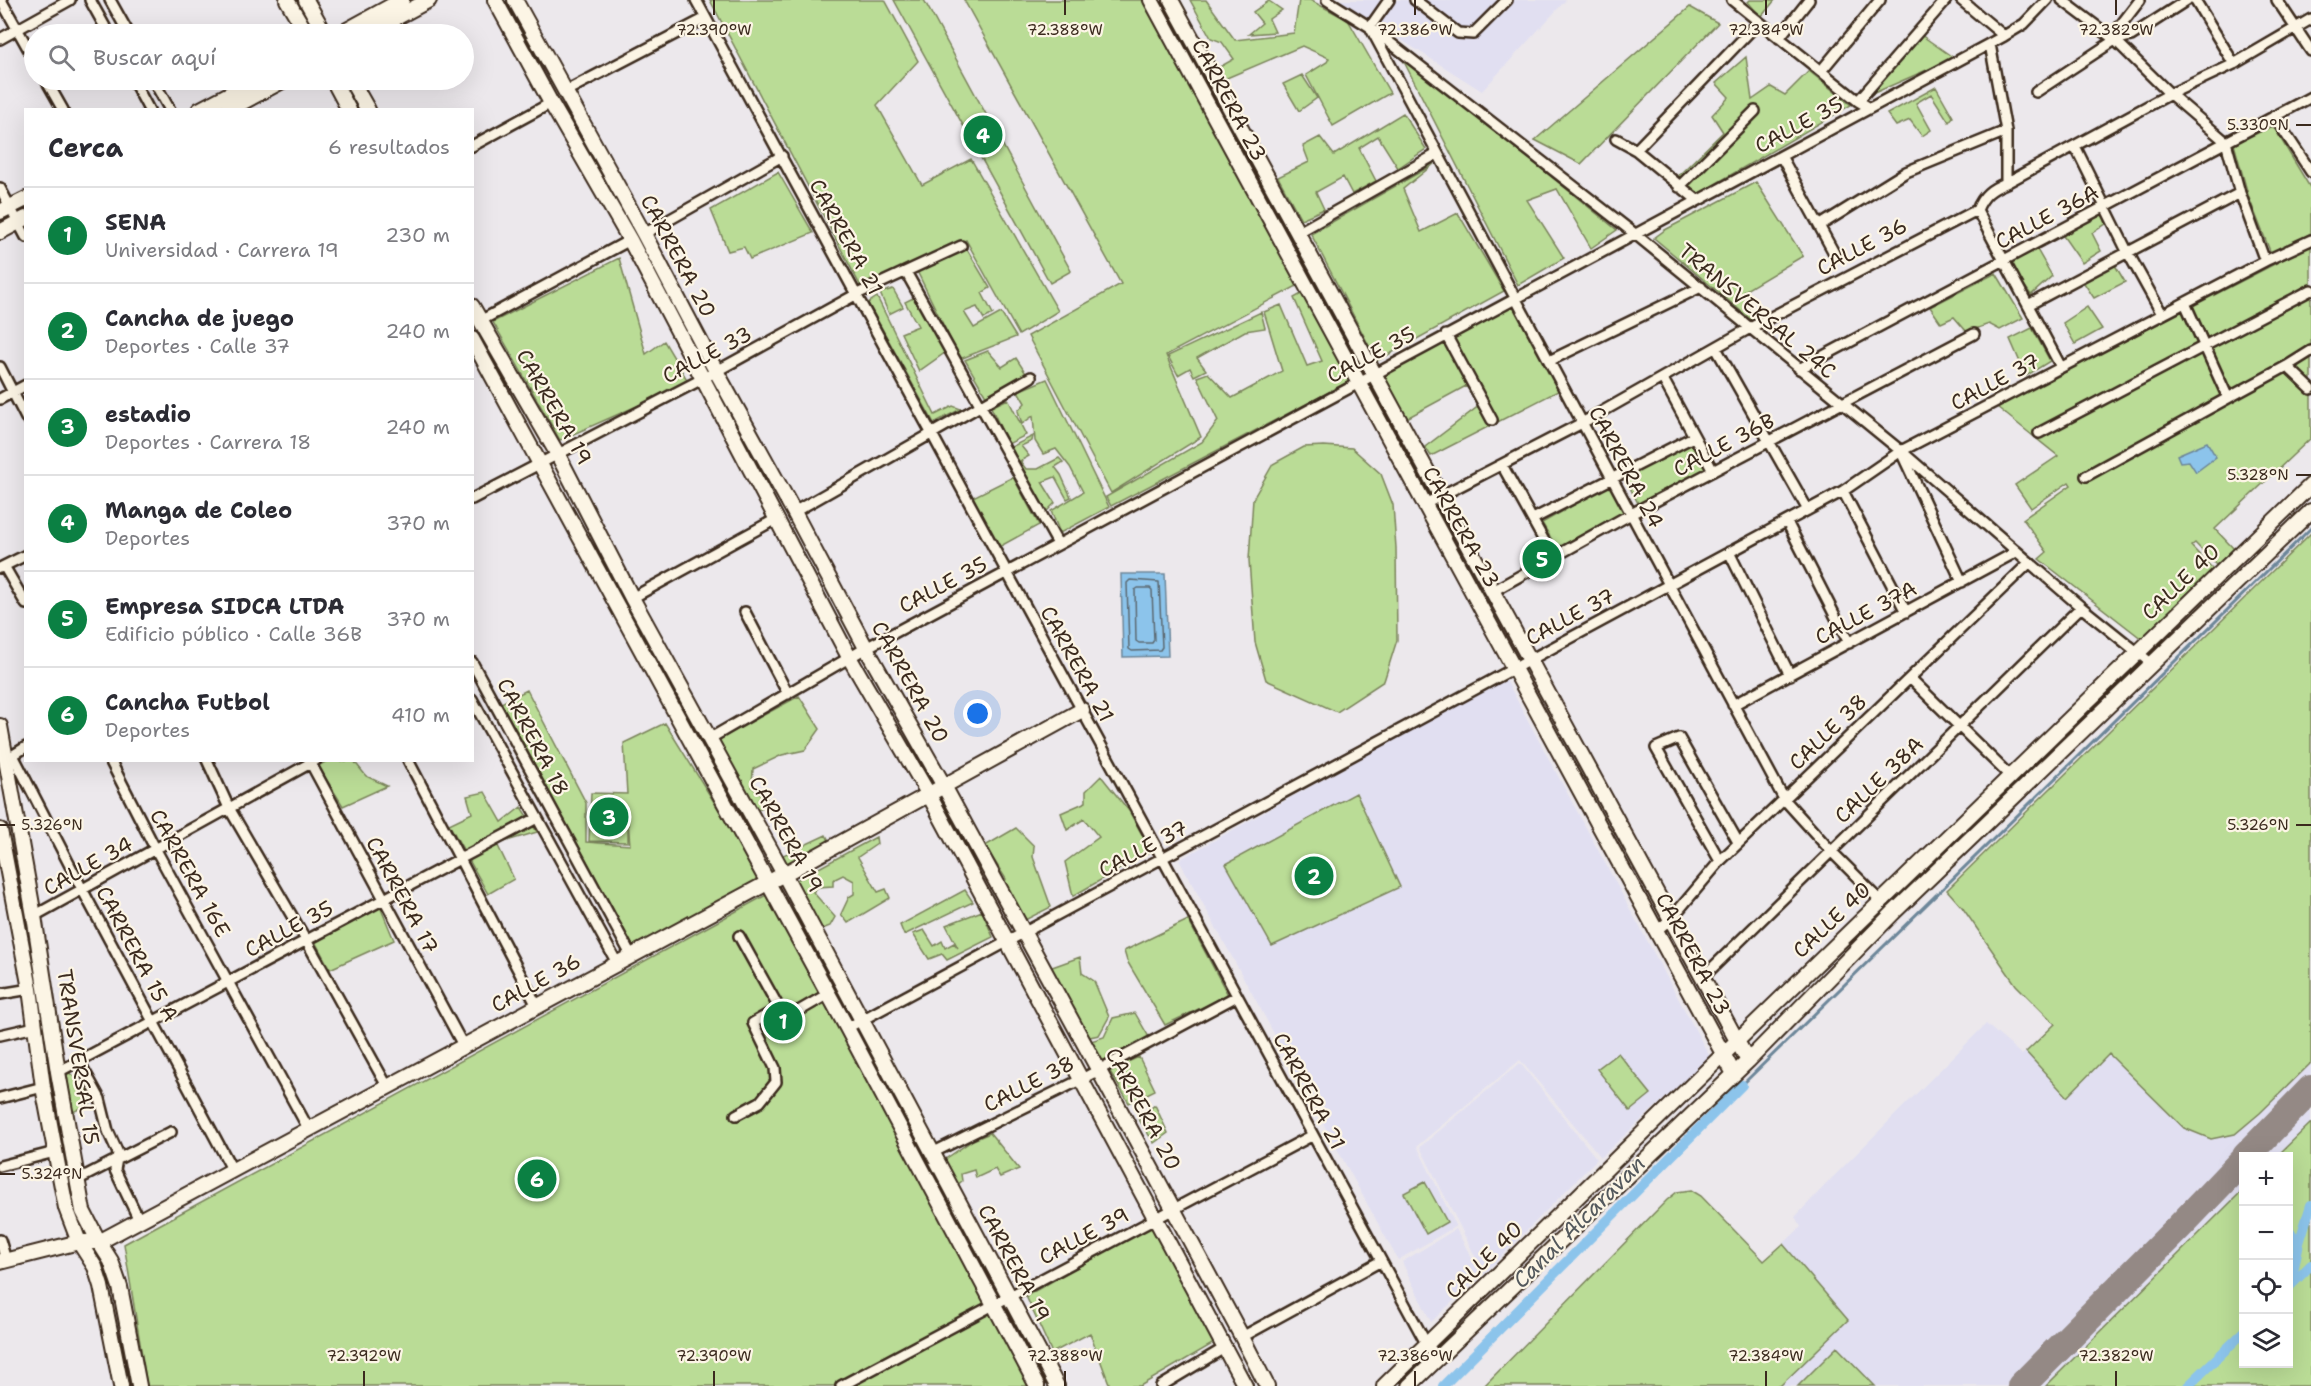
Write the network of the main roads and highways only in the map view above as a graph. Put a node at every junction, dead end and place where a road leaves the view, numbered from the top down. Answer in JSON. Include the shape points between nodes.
{"nodes":[{"id":1,"x":287,"y":0,"type":"edge"},
{"id":2,"x":306,"y":0,"type":"edge"},
{"id":3,"x":402,"y":0,"type":"edge"},
{"id":4,"x":429,"y":0,"type":"edge"},
{"id":5,"x":495,"y":0,"type":"edge"},
{"id":6,"x":515,"y":0,"type":"edge"},
{"id":7,"x":1151,"y":0,"type":"edge"},
{"id":8,"x":1171,"y":0,"type":"edge"},
{"id":9,"x":302,"y":24,"type":"edge"},
{"id":10,"x":319,"y":24,"type":"edge"},
{"id":11,"x":358,"y":24,"type":"edge"},
{"id":12,"x":385,"y":24,"type":"edge"},
{"id":13,"x":237,"y":90,"type":"edge"},
{"id":14,"x":265,"y":90,"type":"edge"},
{"id":15,"x":338,"y":90,"type":"edge"},
{"id":16,"x":357,"y":90,"type":"edge"},
{"id":17,"x":203,"y":108,"type":"edge"},
{"id":18,"x":232,"y":108,"type":"edge"},
{"id":19,"x":348,"y":108,"type":"edge"},
{"id":20,"x":367,"y":108,"type":"edge"},
{"id":21,"x":24,"y":200,"type":"edge"},
{"id":22,"x":5,"y":209,"type":"edge"},
{"id":23,"x":22,"y":220,"type":"edge"},
{"id":24,"x":0,"y":232,"type":"edge"},
{"id":25,"x":474,"y":310,"type":"edge"},
{"id":26,"x":474,"y":343,"type":"edge"},
{"id":27,"x":710,"y":375,"type":"junction"},
{"id":28,"x":2311,"y":485,"type":"edge"},
{"id":29,"x":2311,"y":511,"type":"edge"},
{"id":30,"x":1082,"y":710,"type":"road end"},
{"id":31,"x":0,"y":726,"type":"edge"},
{"id":32,"x":7,"y":759,"type":"edge"},
{"id":33,"x":944,"y":786,"type":"junction"},
{"id":34,"x":929,"y":795,"type":"junction"},
{"id":35,"x":0,"y":830,"type":"edge"},
{"id":36,"x":784,"y":874,"type":"junction"},
{"id":37,"x":768,"y":882,"type":"junction"},
{"id":38,"x":1737,"y":1041,"type":"junction"},
{"id":39,"x":1723,"y":1054,"type":"junction"},
{"id":40,"x":1748,"y":1061,"type":"junction"},
{"id":41,"x":1734,"y":1074,"type":"junction"},
{"id":42,"x":79,"y":1242,"type":"junction"},
{"id":43,"x":99,"y":1242,"type":"junction"},
{"id":44,"x":3,"y":1261,"type":"edge"},
{"id":45,"x":121,"y":1386,"type":"edge"},
{"id":46,"x":139,"y":1386,"type":"edge"},
{"id":47,"x":1037,"y":1386,"type":"edge"},
{"id":48,"x":1057,"y":1386,"type":"edge"},
{"id":49,"x":1245,"y":1386,"type":"edge"},
{"id":50,"x":1267,"y":1386,"type":"edge"},
{"id":51,"x":1384,"y":1386,"type":"edge"},
{"id":52,"x":1409,"y":1386,"type":"edge"}],
"edges":[{"from":1,"to":9,"type":"main road"},
{"from":2,"to":10,"type":"main road"},
{"from":3,"to":11,"type":"main road"},
{"from":4,"to":12,"type":"main road"},
{"from":5,"to":27,"type":"main road","name":"CARRERA 20"},
{"from":6,"to":27,"type":"main road","name":"CARRERA 20","via":[[644,234]]},
{"from":7,"to":39,"type":"main road","name":"CARRERA 23"},
{"from":8,"to":38,"type":"main road","name":"CARRERA 23"},
{"from":13,"to":17,"type":"main road"},
{"from":14,"to":18,"type":"main road"},
{"from":15,"to":19,"type":"main road"},
{"from":16,"to":20,"type":"main road"},
{"from":21,"to":22,"type":"main road"},
{"from":23,"to":24,"type":"main road"},
{"from":25,"to":36,"type":"main road","name":"CARRERA 19","via":[[557,453]]},
{"from":26,"to":37,"type":"main road","name":"CARRERA 19"},
{"from":27,"to":33,"type":"main road","name":"CARRERA 20","via":[[794,512]]},
{"from":27,"to":34,"type":"main road","name":"CARRERA 20","via":[[776,519],[849,657]]},
{"from":28,"to":38,"type":"main road","name":"CALLE 40"},
{"from":29,"to":40,"type":"main road","name":"CALLE 40","via":[[1894,912]]},
{"from":30,"to":33,"type":"main road","name":"CALLE 36"},
{"from":31,"to":32,"type":"main road","name":"TRANSVERSAL 15"},
{"from":32,"to":43,"type":"main road","name":"TRANSVERSAL 15","via":[[83,1211]]},
{"from":33,"to":34,"type":"main road","name":"CALLE 36"},
{"from":33,"to":50,"type":"main road","name":"CARRERA 20"},
{"from":34,"to":36,"type":"main road","name":"CALLE 36"},
{"from":34,"to":49,"type":"main road","name":"CARRERA 20"},
{"from":35,"to":42,"type":"main road","name":"TRANSVERSAL 15","via":[[55,1152],[66,1208]]},
{"from":36,"to":37,"type":"main road","name":"CALLE 36"},
{"from":36,"to":48,"type":"main road","name":"CARRERA 19"},
{"from":37,"to":43,"type":"main road","name":"CALLE 36"},
{"from":37,"to":47,"type":"main road","name":"CARRERA 19"},
{"from":38,"to":39,"type":"main road","name":"CALLE 40"},
{"from":38,"to":40,"type":"main road","name":"CARRERA 23"},
{"from":39,"to":41,"type":"main road","name":"CARRERA 23"},
{"from":39,"to":51,"type":"main road","name":"CALLE 40"},
{"from":40,"to":41,"type":"main road","name":"CALLE 40"},
{"from":41,"to":52,"type":"main road","name":"CALLE 40"},
{"from":42,"to":43,"type":"main road","name":"CALLE 36"},
{"from":42,"to":44,"type":"main road","name":"CALLE 36"},
{"from":42,"to":45,"type":"main road","name":"TRANSVERSAL 15","via":[[95,1267],[101,1286]]},
{"from":43,"to":46,"type":"main road","name":"TRANSVERSAL 15","via":[[120,1287]]}]}
